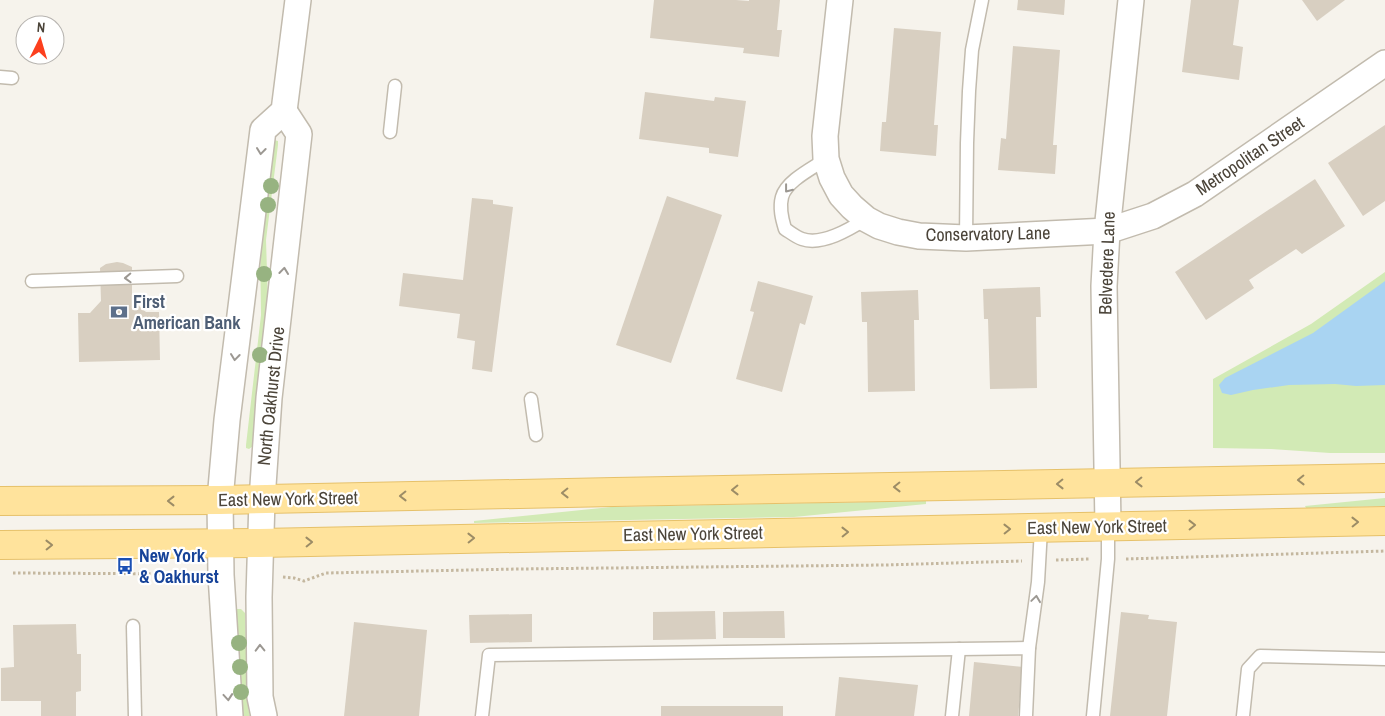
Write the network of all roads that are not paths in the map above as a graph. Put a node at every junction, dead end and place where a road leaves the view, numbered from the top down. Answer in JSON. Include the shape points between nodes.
{"nodes":[{"id":1,"x":298,"y":0,"type":"edge"},
{"id":2,"x":840,"y":0,"type":"edge"},
{"id":3,"x":982,"y":0,"type":"edge"},
{"id":4,"x":1131,"y":0,"type":"edge"},
{"id":5,"x":1385,"y":63,"type":"edge"},
{"id":6,"x":396,"y":86,"type":"dead end"},
{"id":7,"x":284,"y":111,"type":"junction"},
{"id":8,"x":390,"y":132,"type":"dead end"},
{"id":9,"x":826,"y":159,"type":"junction"},
{"id":10,"x":866,"y":219,"type":"junction"},
{"id":11,"x":1107,"y":231,"type":"junction"},
{"id":12,"x":966,"y":238,"type":"junction"},
{"id":13,"x":177,"y":276,"type":"dead end"},
{"id":14,"x":32,"y":281,"type":"dead end"},
{"id":15,"x":531,"y":399,"type":"dead end"},
{"id":16,"x":536,"y":435,"type":"dead end"},
{"id":17,"x":1385,"y":478,"type":"edge"},
{"id":18,"x":1108,"y":483,"type":"junction"},
{"id":19,"x":220,"y":500,"type":"junction"},
{"id":20,"x":262,"y":500,"type":"junction"},
{"id":21,"x":0,"y":501,"type":"edge"},
{"id":22,"x":1385,"y":521,"type":"edge"},
{"id":23,"x":1108,"y":526,"type":"junction"},
{"id":24,"x":1041,"y":528,"type":"junction"},
{"id":25,"x":221,"y":543,"type":"junction"},
{"id":26,"x":260,"y":543,"type":"junction"},
{"id":27,"x":0,"y":545,"type":"edge"},
{"id":28,"x":133,"y":626,"type":"dead end"},
{"id":29,"x":959,"y":648,"type":"junction"},
{"id":30,"x":1029,"y":648,"type":"junction"},
{"id":31,"x":1385,"y":659,"type":"edge"},
{"id":32,"x":135,"y":716,"type":"edge"},
{"id":33,"x":230,"y":716,"type":"edge"},
{"id":34,"x":264,"y":716,"type":"edge"},
{"id":35,"x":482,"y":716,"type":"edge"},
{"id":36,"x":952,"y":716,"type":"edge"},
{"id":37,"x":1026,"y":716,"type":"edge"},
{"id":38,"x":1093,"y":716,"type":"edge"},
{"id":39,"x":1243,"y":716,"type":"edge"}],
"edges":[{"from":1,"to":7,"type":"street"},
{"from":2,"to":9,"type":"street","name":"Conservatory Lane","via":[[826,115]]},
{"from":3,"to":12,"type":"lane","via":[[972,50],[966,143]]},
{"from":4,"to":11,"type":"street","name":"Belvedere Lane"},
{"from":5,"to":11,"type":"street","name":"Metropolitan Street","via":[[1195,194],[1153,216]]},
{"from":6,"to":8,"type":"lane"},
{"from":7,"to":19,"type":"street","one_way":true,"via":[[263,130]]},
{"from":20,"to":7,"type":"street","name":"North Oakhurst Drive","one_way":true,"via":[[269,398],[299,134]]},
{"from":9,"to":10,"type":"street","name":"Conservatory Lane","via":[[841,195]]},
{"from":9,"to":10,"type":"lane","one_way":true,"via":[[800,176],[782,196],[785,228],[803,240],[817,241],[850,229]]},
{"from":10,"to":12,"type":"street","name":"Conservatory Lane","via":[[879,226],[919,236]]},
{"from":11,"to":12,"type":"street","name":"Conservatory Lane"},
{"from":11,"to":18,"type":"street","name":"Belvedere Lane","via":[[1104,286]]},
{"from":13,"to":14,"type":"lane","one_way":true},
{"from":15,"to":16,"type":"lane"},
{"from":17,"to":18,"type":"main road","name":"East New York Street","one_way":true},
{"from":18,"to":20,"type":"main road","name":"East New York Street","one_way":true},
{"from":18,"to":23,"type":"street","name":"Belvedere Lane"},
{"from":19,"to":20,"type":"main road","name":"East New York Street"},
{"from":19,"to":21,"type":"main road","name":"East New York Street","one_way":true},
{"from":19,"to":25,"type":"street"},
{"from":20,"to":26,"type":"street","name":"North Oakhurst Drive"},
{"from":23,"to":22,"type":"main road","name":"East New York Street","one_way":true},
{"from":23,"to":24,"type":"main road","name":"East New York Street"},
{"from":23,"to":38,"type":"lane","via":[[1108,559]]},
{"from":26,"to":24,"type":"main road","name":"East New York Street","one_way":true},
{"from":30,"to":24,"type":"lane","one_way":true},
{"from":25,"to":26,"type":"main road","name":"East New York Street"},
{"from":27,"to":25,"type":"main road","name":"East New York Street","one_way":true},
{"from":25,"to":33,"type":"street","one_way":true},
{"from":34,"to":26,"type":"street","name":"North Oakhurst Drive","one_way":true,"via":[[260,697]]},
{"from":28,"to":32,"type":"lane"},
{"from":29,"to":30,"type":"lane"},
{"from":29,"to":35,"type":"lane","via":[[490,655]]},
{"from":29,"to":36,"type":"lane"},
{"from":30,"to":37,"type":"lane"},
{"from":31,"to":39,"type":"lane","via":[[1260,656],[1248,669]]}]}
